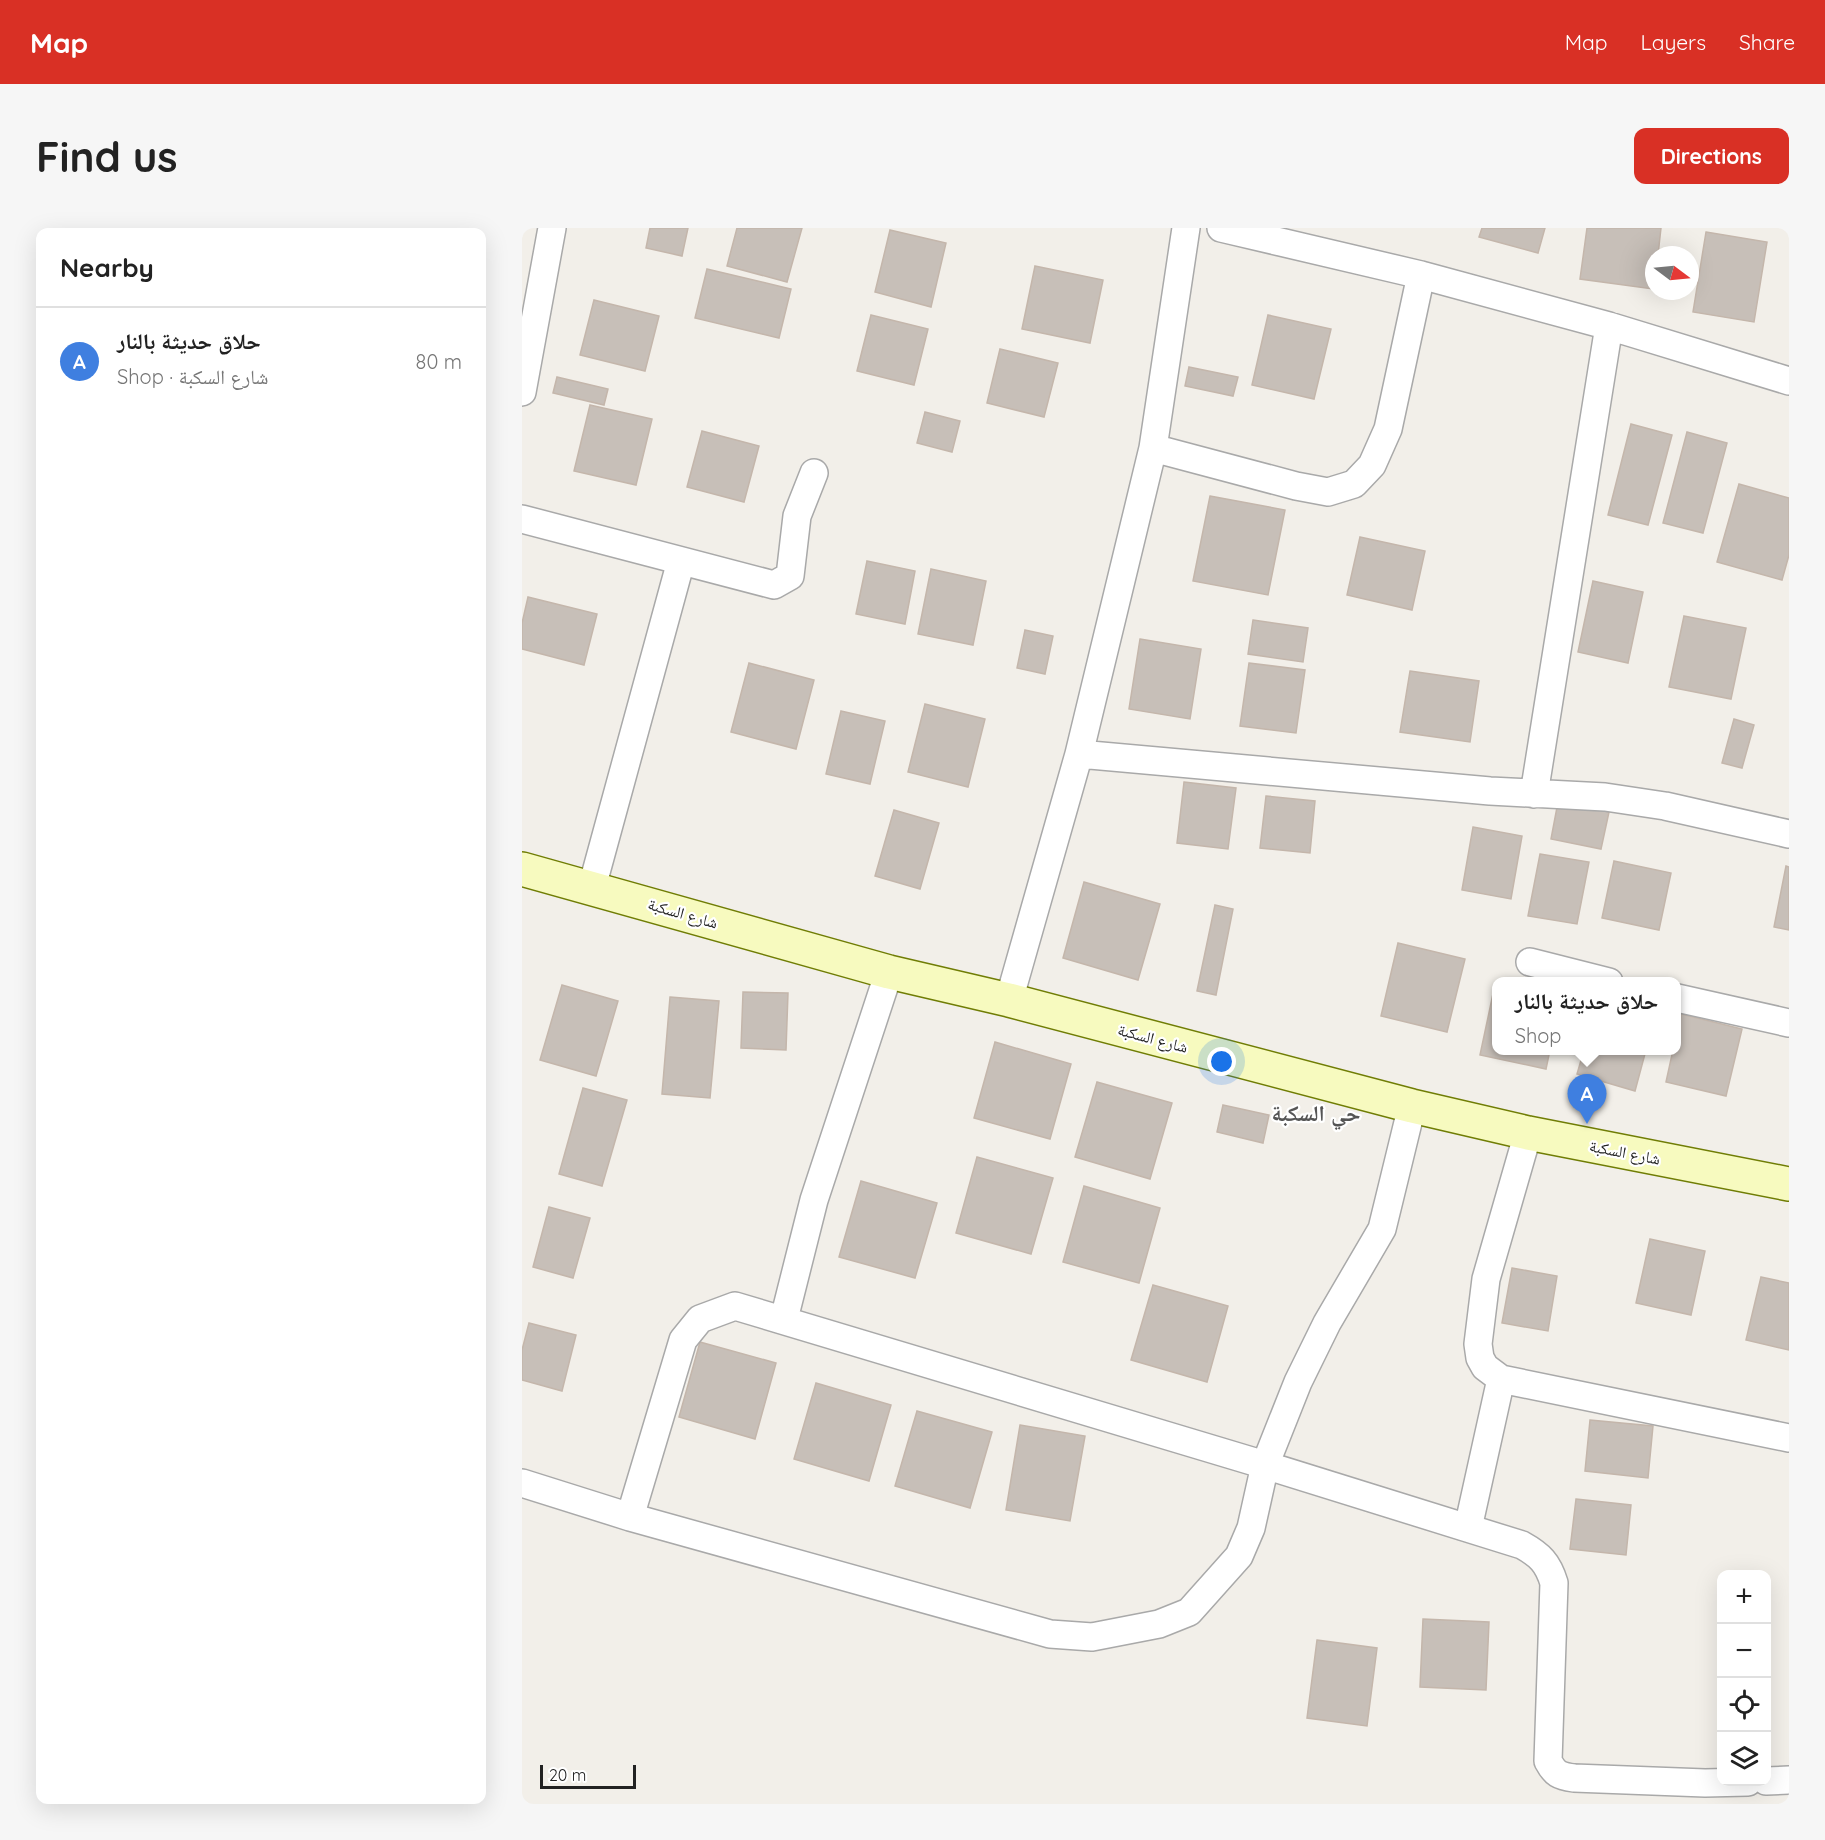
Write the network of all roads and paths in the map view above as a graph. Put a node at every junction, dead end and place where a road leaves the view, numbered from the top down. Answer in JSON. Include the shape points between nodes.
{"nodes":[{"id":1,"x":552,"y":228,"type":"edge"},
{"id":2,"x":1186,"y":228,"type":"edge"},
{"id":3,"x":1221,"y":228,"type":"edge"},
{"id":4,"x":1421,"y":275,"type":"junction"},
{"id":5,"x":1609,"y":326,"type":"junction"},
{"id":6,"x":1789,"y":381,"type":"edge"},
{"id":7,"x":522,"y":392,"type":"edge"},
{"id":8,"x":1153,"y":448,"type":"junction"},
{"id":9,"x":814,"y":473,"type":"dead end"},
{"id":10,"x":522,"y":519,"type":"edge"},
{"id":11,"x":681,"y":561,"type":"junction"},
{"id":12,"x":1079,"y":754,"type":"junction"},
{"id":13,"x":1534,"y":794,"type":"junction"},
{"id":14,"x":1789,"y":834,"type":"edge"},
{"id":15,"x":522,"y":869,"type":"edge"},
{"id":16,"x":592,"y":888,"type":"junction"},
{"id":17,"x":1530,"y":962,"type":"dead end"},
{"id":18,"x":889,"y":972,"type":"junction"},
{"id":19,"x":1592,"y":977,"type":"edge"},
{"id":20,"x":1681,"y":999,"type":"edge"},
{"id":21,"x":1009,"y":1000,"type":"junction"},
{"id":22,"x":1789,"y":1023,"type":"edge"},
{"id":23,"x":1412,"y":1106,"type":"junction"},
{"id":24,"x":1528,"y":1133,"type":"junction"},
{"id":25,"x":1789,"y":1184,"type":"edge"},
{"id":26,"x":784,"y":1319,"type":"junction"},
{"id":27,"x":1501,"y":1379,"type":"junction"},
{"id":28,"x":1789,"y":1438,"type":"edge"},
{"id":29,"x":1265,"y":1465,"type":"junction"},
{"id":30,"x":522,"y":1483,"type":"edge"},
{"id":31,"x":630,"y":1517,"type":"junction"},
{"id":32,"x":1468,"y":1528,"type":"junction"},
{"id":33,"x":1789,"y":1780,"type":"edge"},
{"id":34,"x":1771,"y":1781,"type":"edge"},
{"id":35,"x":1717,"y":1783,"type":"edge"}],
"edges":[{"from":1,"to":7,"type":"street"},
{"from":2,"to":8,"type":"street"},
{"from":3,"to":4,"type":"street"},
{"from":4,"to":5,"type":"street"},
{"from":4,"to":8,"type":"street","via":[[1388,429],[1372,465],[1354,484],[1328,492]]},
{"from":5,"to":6,"type":"street"},
{"from":5,"to":13,"type":"street"},
{"from":8,"to":12,"type":"street"},
{"from":9,"to":11,"type":"street","via":[[797,516],[790,576],[782,582],[765,584]]},
{"from":10,"to":11,"type":"street"},
{"from":11,"to":16,"type":"street"},
{"from":12,"to":13,"type":"street"},
{"from":12,"to":21,"type":"street"},
{"from":13,"to":14,"type":"street","via":[[1605,796]]},
{"from":15,"to":16,"type":"main road","name":"شارع السكبة"},
{"from":16,"to":18,"type":"main road","name":"شارع السكبة"},
{"from":17,"to":19,"type":"street"},
{"from":18,"to":21,"type":"main road","name":"شارع السكبة"},
{"from":18,"to":26,"type":"street","via":[[814,1200]]},
{"from":20,"to":22,"type":"street"},
{"from":21,"to":23,"type":"main road","name":"شارع السكبة"},
{"from":23,"to":24,"type":"main road","name":"شارع السكبة"},
{"from":23,"to":29,"type":"street","via":[[1382,1229],[1303,1372]]},
{"from":24,"to":25,"type":"main road","name":"شارع السكبة"},
{"from":24,"to":27,"type":"street","via":[[1486,1280],[1478,1344],[1485,1367]]},
{"from":26,"to":29,"type":"street"},
{"from":26,"to":31,"type":"street","via":[[735,1306],[700,1319],[683,1340]]},
{"from":27,"to":28,"type":"street"},
{"from":27,"to":32,"type":"street"},
{"from":29,"to":31,"type":"street","via":[[1251,1528],[1239,1556],[1188,1612],[1159,1624],[1092,1636],[1050,1634]]},
{"from":29,"to":32,"type":"street"},
{"from":30,"to":31,"type":"street"},
{"from":32,"to":35,"type":"street","via":[[1522,1545],[1539,1554],[1549,1566],[1554,1583],[1548,1761],[1559,1776]]},
{"from":33,"to":34,"type":"street"}]}
